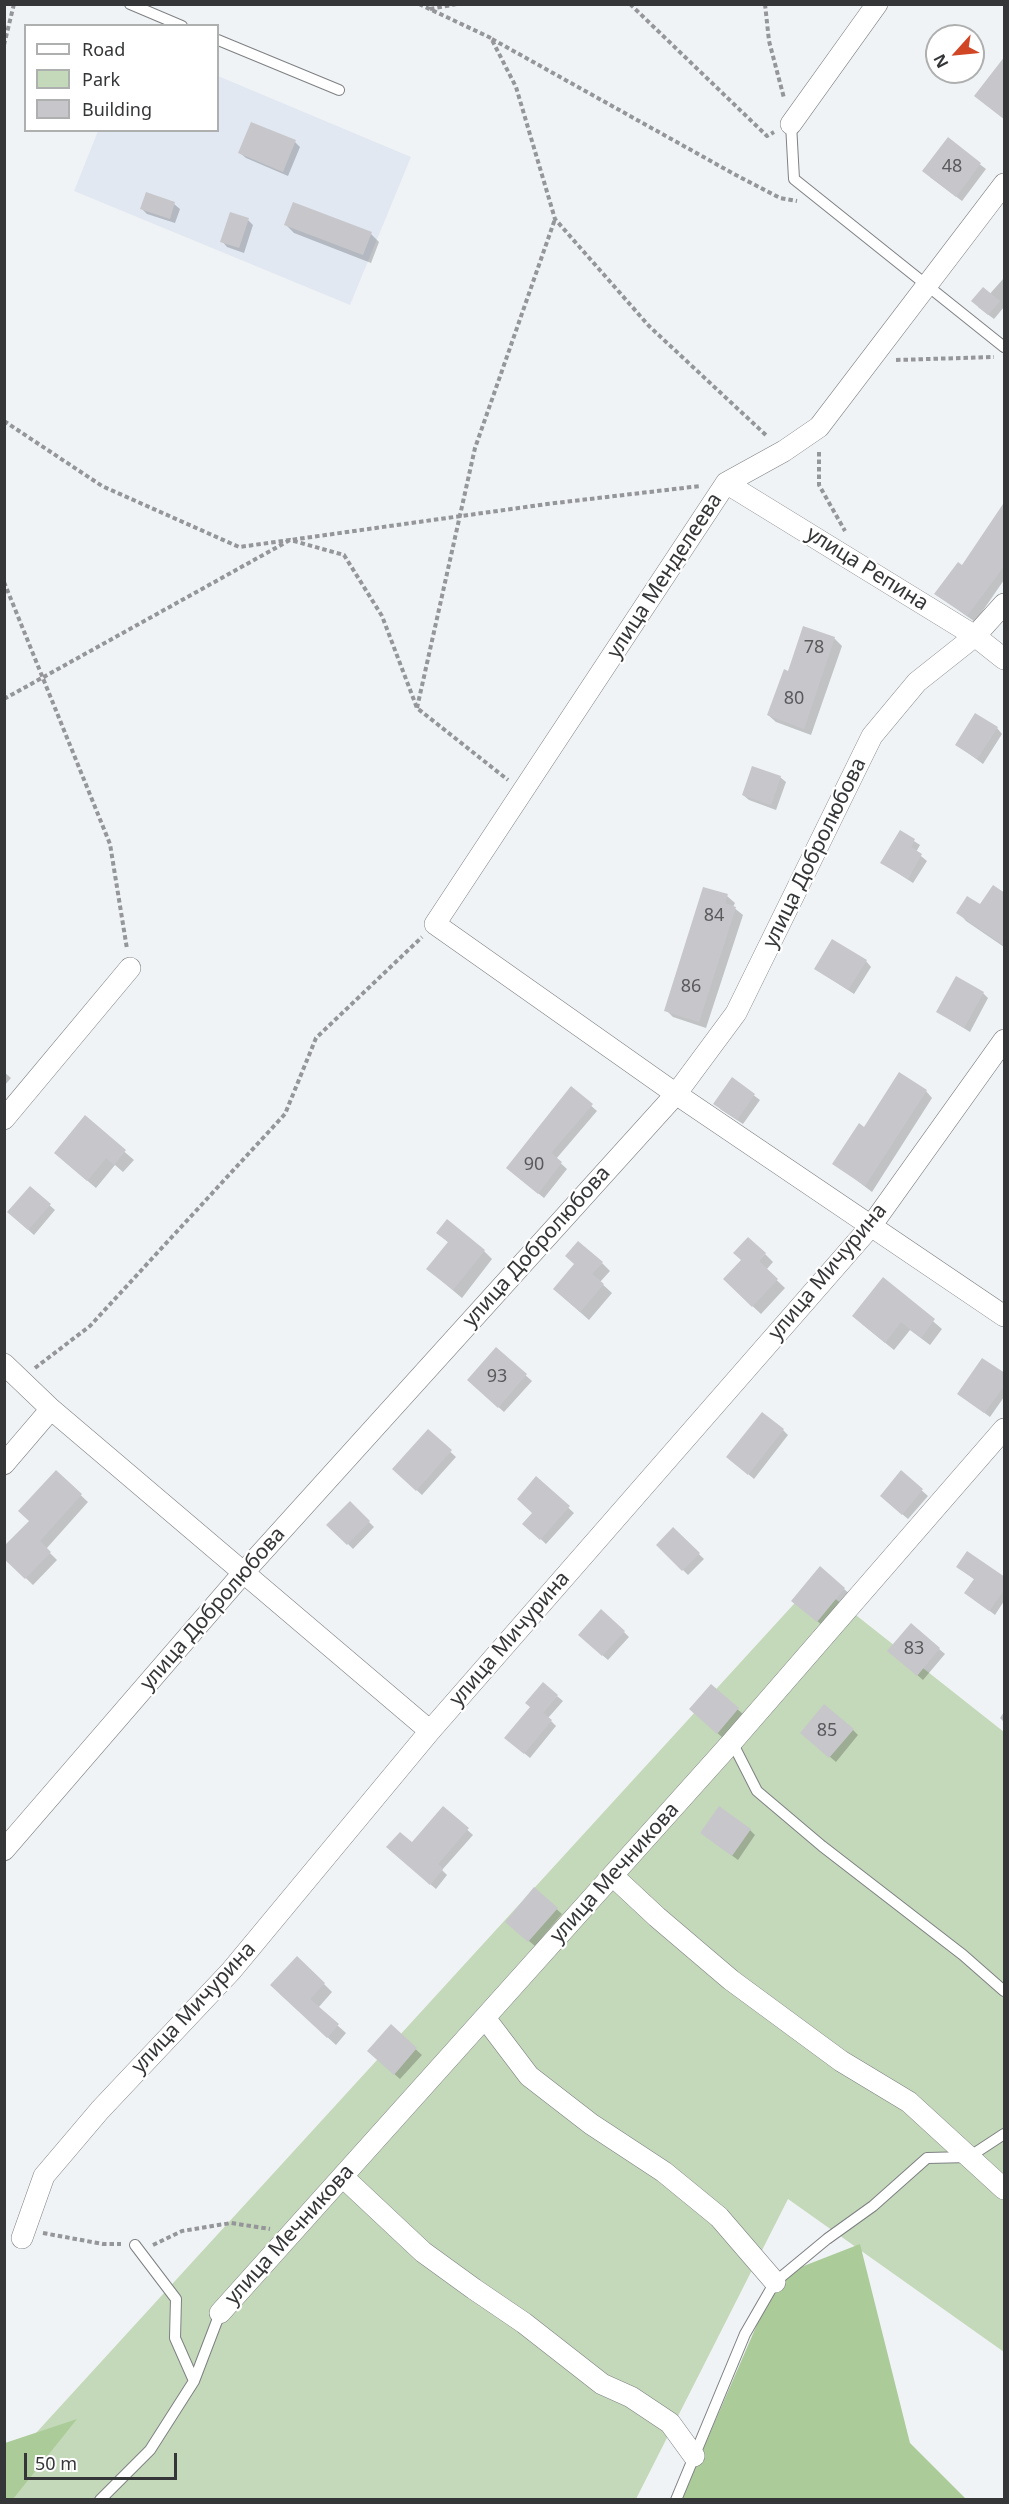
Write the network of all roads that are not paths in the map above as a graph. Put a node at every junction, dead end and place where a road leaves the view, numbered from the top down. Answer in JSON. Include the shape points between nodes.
{"nodes":[{"id":1,"x":130,"y":4,"type":"edge"},
{"id":2,"x":877,"y":4,"type":"edge"},
{"id":3,"x":177,"y":24,"type":"edge"},
{"id":4,"x":219,"y":40,"type":"edge"},
{"id":5,"x":339,"y":90,"type":"dead end"},
{"id":6,"x":791,"y":124,"type":"joint"},
{"id":7,"x":1005,"y":184,"type":"edge"},
{"id":8,"x":928,"y":286,"type":"junction"},
{"id":9,"x":1005,"y":347,"type":"edge"},
{"id":10,"x":726,"y":483,"type":"junction"},
{"id":11,"x":1005,"y":604,"type":"edge"},
{"id":12,"x":975,"y":636,"type":"junction"},
{"id":13,"x":1005,"y":659,"type":"edge"},
{"id":14,"x":130,"y":968,"type":"road end"},
{"id":15,"x":1005,"y":1040,"type":"edge"},
{"id":16,"x":676,"y":1094,"type":"junction"},
{"id":17,"x":4,"y":1119,"type":"edge"},
{"id":18,"x":870,"y":1226,"type":"junction"},
{"id":19,"x":1005,"y":1316,"type":"edge"},
{"id":20,"x":4,"y":1364,"type":"edge"},
{"id":21,"x":51,"y":1409,"type":"junction"},
{"id":22,"x":1005,"y":1429,"type":"edge"},
{"id":23,"x":4,"y":1464,"type":"edge"},
{"id":24,"x":244,"y":1572,"type":"junction"},
{"id":25,"x":429,"y":1731,"type":"junction"},
{"id":26,"x":732,"y":1742,"type":"junction"},
{"id":27,"x":4,"y":1850,"type":"edge"},
{"id":28,"x":613,"y":1875,"type":"junction"},
{"id":29,"x":1005,"y":1991,"type":"edge"},
{"id":30,"x":485,"y":2018,"type":"junction"},
{"id":31,"x":1005,"y":2134,"type":"edge"},
{"id":32,"x":969,"y":2157,"type":"junction"},
{"id":33,"x":343,"y":2177,"type":"junction"},
{"id":34,"x":1005,"y":2189,"type":"edge"},
{"id":35,"x":21,"y":2238,"type":"dead end"},
{"id":36,"x":135,"y":2245,"type":"dead end"},
{"id":37,"x":775,"y":2282,"type":"junction"},
{"id":38,"x":220,"y":2313,"type":"joint"},
{"id":39,"x":194,"y":2381,"type":"junction"},
{"id":40,"x":694,"y":2456,"type":"junction"},
{"id":41,"x":100,"y":2499,"type":"edge"},
{"id":42,"x":676,"y":2499,"type":"edge"}],
"edges":[{"from":1,"to":3,"type":"lane"},
{"from":2,"to":6,"type":"street"},
{"from":4,"to":5,"type":"lane"},
{"from":6,"to":8,"type":"lane","via":[[794,179]]},
{"from":7,"to":8,"type":"street","name":"улица Менделеева"},
{"from":8,"to":9,"type":"lane"},
{"from":8,"to":10,"type":"street","name":"улица Менделеева","via":[[819,427]]},
{"from":10,"to":12,"type":"street","name":"улица Репина"},
{"from":10,"to":16,"type":"street","name":"улица Менделеева","via":[[435,924]]},
{"from":11,"to":12,"type":"street","name":"улица Добролюбова"},
{"from":12,"to":13,"type":"street","name":"улица Репина"},
{"from":12,"to":16,"type":"street","name":"улица Добролюбова","via":[[917,682],[872,736],[736,1013]]},
{"from":14,"to":17,"type":"street"},
{"from":15,"to":18,"type":"street","name":"улица Мичурина"},
{"from":16,"to":18,"type":"street"},
{"from":16,"to":24,"type":"street","name":"улица Добролюбова"},
{"from":18,"to":19,"type":"street"},
{"from":18,"to":25,"type":"street","name":"улица Мичурина"},
{"from":20,"to":21,"type":"street"},
{"from":21,"to":23,"type":"street"},
{"from":21,"to":24,"type":"street"},
{"from":22,"to":26,"type":"street","name":"улица Мечникова"},
{"from":24,"to":25,"type":"street"},
{"from":24,"to":27,"type":"street","name":"улица Добролюбова"},
{"from":25,"to":35,"type":"street","name":"улица Мичурина","via":[[231,1971],[100,2110],[44,2176]]},
{"from":26,"to":28,"type":"street","name":"улица Мечникова"},
{"from":26,"to":29,"type":"lane","via":[[757,1791]]},
{"from":28,"to":30,"type":"street","name":"улица Мечникова"},
{"from":28,"to":32,"type":"street","via":[[731,1980],[841,2061],[909,2102]]},
{"from":30,"to":33,"type":"street","name":"улица Мечникова"},
{"from":30,"to":37,"type":"street","via":[[530,2076],[591,2124],[664,2172],[719,2217]]},
{"from":31,"to":32,"type":"lane"},
{"from":32,"to":34,"type":"street"},
{"from":32,"to":37,"type":"lane","via":[[927,2158],[873,2206]]},
{"from":33,"to":38,"type":"street","name":"улица Мечникова"},
{"from":33,"to":40,"type":"street","via":[[423,2252],[524,2322],[602,2384],[631,2397],[669,2423]]},
{"from":36,"to":39,"type":"lane","via":[[176,2299],[175,2338]]},
{"from":37,"to":40,"type":"lane","via":[[745,2334]]},
{"from":38,"to":39,"type":"lane"},
{"from":39,"to":41,"type":"lane","via":[[150,2450]]},
{"from":40,"to":42,"type":"lane"}]}
